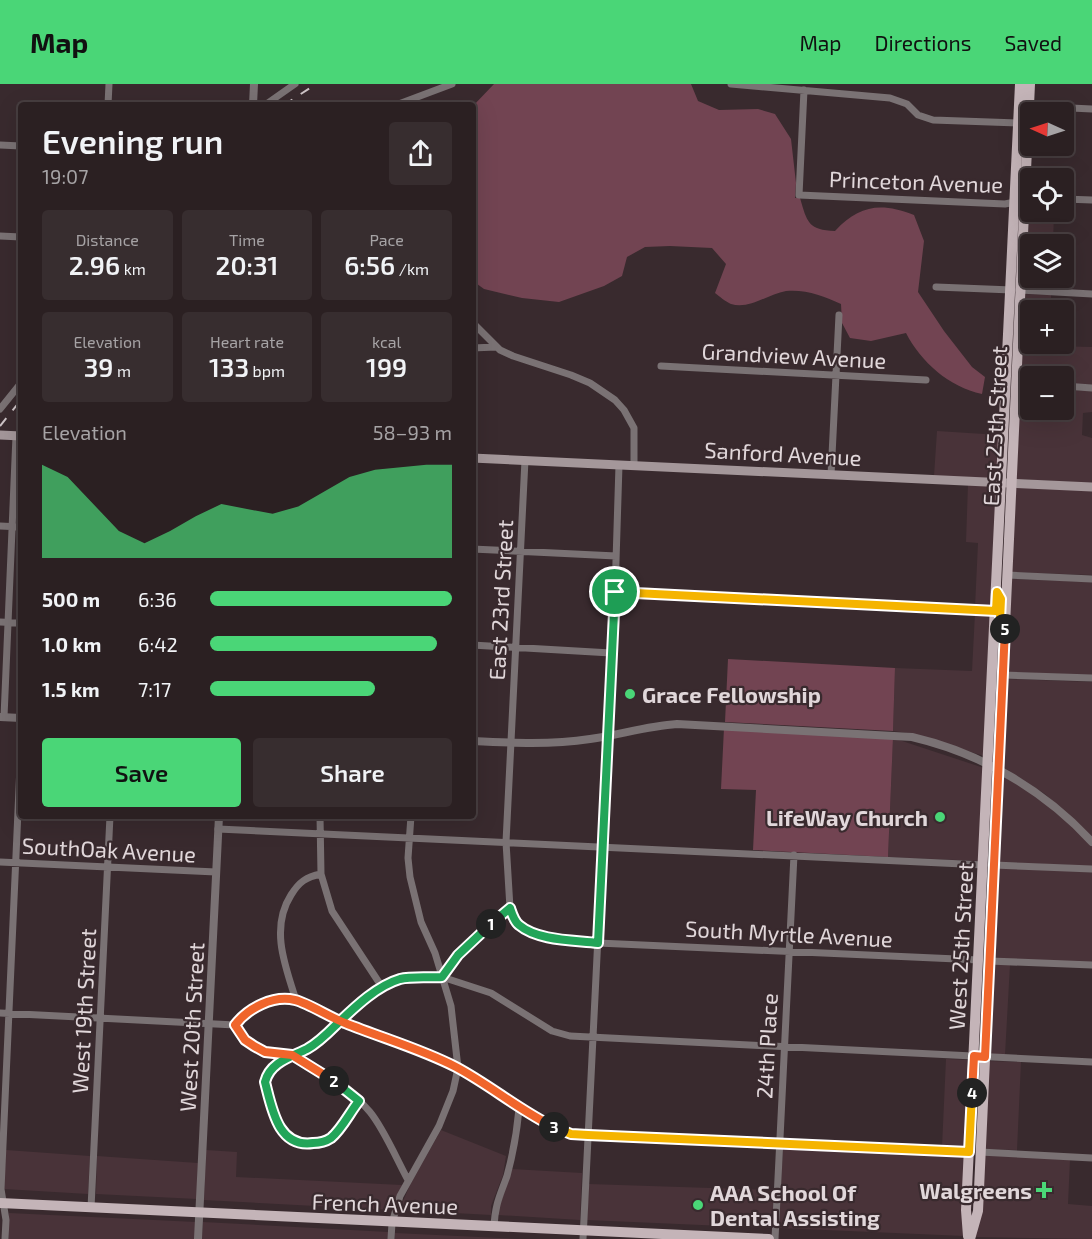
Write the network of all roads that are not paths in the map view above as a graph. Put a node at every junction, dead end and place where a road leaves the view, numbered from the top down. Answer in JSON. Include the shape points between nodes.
{"nodes":[{"id":1,"x":109,"y":84,"type":"edge"},
{"id":2,"x":254,"y":84,"type":"edge"},
{"id":3,"x":295,"y":84,"type":"edge"},
{"id":4,"x":452,"y":84,"type":"edge"},
{"id":5,"x":731,"y":84,"type":"edge"},
{"id":6,"x":1020,"y":84,"type":"edge"},
{"id":7,"x":1030,"y":84,"type":"edge"},
{"id":8,"x":804,"y":90,"type":"junction"},
{"id":9,"x":108,"y":102,"type":"edge"},
{"id":10,"x":253,"y":102,"type":"edge"},
{"id":11,"x":269,"y":102,"type":"edge"},
{"id":12,"x":404,"y":102,"type":"edge"},
{"id":13,"x":1029,"y":102,"type":"edge"},
{"id":14,"x":1074,"y":107,"type":"edge"},
{"id":15,"x":1092,"y":108,"type":"edge"},
{"id":16,"x":1019,"y":123,"type":"junction"},
{"id":17,"x":0,"y":145,"type":"edge"},
{"id":18,"x":18,"y":146,"type":"edge"},
{"id":19,"x":1022,"y":168,"type":"edge"},
{"id":20,"x":1074,"y":199,"type":"edge"},
{"id":21,"x":1092,"y":200,"type":"edge"},
{"id":22,"x":1020,"y":201,"type":"edge"},
{"id":23,"x":1022,"y":222,"type":"edge"},
{"id":24,"x":0,"y":236,"type":"edge"},
{"id":25,"x":18,"y":237,"type":"edge"},
{"id":26,"x":936,"y":287,"type":"dead end"},
{"id":27,"x":1016,"y":290,"type":"junction"},
{"id":28,"x":1092,"y":294,"type":"edge"},
{"id":29,"x":839,"y":315,"type":"dead end"},
{"id":30,"x":476,"y":326,"type":"edge"},
{"id":31,"x":476,"y":333,"type":"edge"},
{"id":32,"x":482,"y":333,"type":"junction"},
{"id":33,"x":496,"y":347,"type":"junction"},
{"id":34,"x":476,"y":348,"type":"edge"},
{"id":35,"x":661,"y":366,"type":"dead end"},
{"id":36,"x":835,"y":375,"type":"junction"},
{"id":37,"x":926,"y":381,"type":"dead end"},
{"id":38,"x":1016,"y":384,"type":"junction"},
{"id":39,"x":1020,"y":384,"type":"edge"},
{"id":40,"x":18,"y":387,"type":"edge"},
{"id":41,"x":1074,"y":387,"type":"edge"},
{"id":42,"x":1092,"y":388,"type":"edge"},
{"id":43,"x":0,"y":410,"type":"edge"},
{"id":44,"x":0,"y":435,"type":"edge"},
{"id":45,"x":18,"y":436,"type":"edge"},
{"id":46,"x":18,"y":449,"type":"edge"},
{"id":47,"x":476,"y":458,"type":"edge"},
{"id":48,"x":525,"y":460,"type":"junction"},
{"id":49,"x":620,"y":465,"type":"junction"},
{"id":50,"x":634,"y":465,"type":"junction"},
{"id":51,"x":831,"y":475,"type":"junction"},
{"id":52,"x":1007,"y":482,"type":"junction"},
{"id":53,"x":1092,"y":487,"type":"edge"},
{"id":54,"x":0,"y":526,"type":"edge"},
{"id":55,"x":12,"y":527,"type":"junction"},
{"id":56,"x":18,"y":527,"type":"edge"},
{"id":57,"x":476,"y":549,"type":"edge"},
{"id":58,"x":520,"y":552,"type":"junction"},
{"id":59,"x":616,"y":556,"type":"junction"},
{"id":60,"x":1007,"y":575,"type":"junction"},
{"id":61,"x":1092,"y":579,"type":"edge"},
{"id":62,"x":615,"y":592,"type":"junction"},
{"id":63,"x":997,"y":592,"type":"junction"},
{"id":64,"x":996,"y":611,"type":"junction"},
{"id":65,"x":4,"y":622,"type":"edge"},
{"id":66,"x":1005,"y":627,"type":"junction"},
{"id":67,"x":476,"y":645,"type":"edge"},
{"id":68,"x":515,"y":648,"type":"junction"},
{"id":69,"x":611,"y":653,"type":"junction"},
{"id":70,"x":1003,"y":675,"type":"junction"},
{"id":71,"x":1092,"y":678,"type":"edge"},
{"id":72,"x":2,"y":717,"type":"edge"},
{"id":73,"x":18,"y":718,"type":"edge"},
{"id":74,"x":607,"y":736,"type":"junction"},
{"id":75,"x":476,"y":741,"type":"edge"},
{"id":76,"x":511,"y":743,"type":"junction"},
{"id":77,"x":994,"y":766,"type":"junction"},
{"id":78,"x":18,"y":804,"type":"edge"},
{"id":79,"x":110,"y":819,"type":"edge"},
{"id":80,"x":219,"y":819,"type":"edge"},
{"id":81,"x":320,"y":819,"type":"edge"},
{"id":82,"x":411,"y":819,"type":"edge"},
{"id":83,"x":218,"y":829,"type":"junction"},
{"id":84,"x":319,"y":834,"type":"junction"},
{"id":85,"x":410,"y":837,"type":"junction"},
{"id":86,"x":506,"y":842,"type":"junction"},
{"id":87,"x":1092,"y":842,"type":"edge"},
{"id":88,"x":602,"y":846,"type":"junction"},
{"id":89,"x":794,"y":855,"type":"junction"},
{"id":90,"x":0,"y":862,"type":"edge"},
{"id":91,"x":15,"y":863,"type":"junction"},
{"id":92,"x":989,"y":865,"type":"junction"},
{"id":93,"x":108,"y":866,"type":"junction"},
{"id":94,"x":1092,"y":869,"type":"edge"},
{"id":95,"x":216,"y":872,"type":"junction"},
{"id":96,"x":321,"y":874,"type":"junction"},
{"id":97,"x":510,"y":908,"type":"junction"},
{"id":98,"x":598,"y":943,"type":"junction"},
{"id":99,"x":789,"y":951,"type":"junction"},
{"id":100,"x":984,"y":960,"type":"junction"},
{"id":101,"x":1092,"y":965,"type":"edge"},
{"id":102,"x":442,"y":977,"type":"junction"},
{"id":103,"x":382,"y":987,"type":"junction"},
{"id":104,"x":296,"y":1000,"type":"junction"},
{"id":105,"x":4,"y":1013,"type":"edge"},
{"id":106,"x":100,"y":1017,"type":"junction"},
{"id":107,"x":340,"y":1021,"type":"junction"},
{"id":108,"x":209,"y":1022,"type":"junction"},
{"id":109,"x":235,"y":1025,"type":"junction"},
{"id":110,"x":593,"y":1039,"type":"junction"},
{"id":111,"x":784,"y":1048,"type":"junction"},
{"id":112,"x":292,"y":1055,"type":"junction"},
{"id":113,"x":979,"y":1056,"type":"junction"},
{"id":114,"x":1092,"y":1062,"type":"edge"},
{"id":115,"x":458,"y":1068,"type":"junction"},
{"id":116,"x":359,"y":1101,"type":"junction"},
{"id":117,"x":519,"y":1109,"type":"junction"},
{"id":118,"x":588,"y":1135,"type":"junction"},
{"id":119,"x":779,"y":1144,"type":"junction"},
{"id":120,"x":975,"y":1152,"type":"junction"},
{"id":121,"x":1092,"y":1158,"type":"edge"},
{"id":122,"x":408,"y":1180,"type":"junction"},
{"id":123,"x":2,"y":1203,"type":"edge"},
{"id":124,"x":91,"y":1208,"type":"junction"},
{"id":125,"x":200,"y":1214,"type":"junction"},
{"id":126,"x":392,"y":1223,"type":"junction"},
{"id":127,"x":494,"y":1227,"type":"junction"},
{"id":128,"x":583,"y":1235,"type":"edge"},
{"id":129,"x":5,"y":1239,"type":"edge"},
{"id":130,"x":198,"y":1239,"type":"edge"},
{"id":131,"x":391,"y":1239,"type":"edge"},
{"id":132,"x":769,"y":1239,"type":"edge"},
{"id":133,"x":775,"y":1239,"type":"edge"},
{"id":134,"x":969,"y":1239,"type":"edge"}],
"edges":[{"from":1,"to":9,"type":"street"},
{"from":2,"to":10,"type":"street"},
{"from":3,"to":11,"type":"street"},
{"from":4,"to":12,"type":"street"},
{"from":5,"to":8,"type":"street"},
{"from":6,"to":16,"type":"main road","name":"East 25th Street"},
{"from":7,"to":13,"type":"main road","name":"East 25th Street"},
{"from":8,"to":16,"type":"street","via":[[890,98],[933,120]]},
{"from":8,"to":22,"type":"street","name":"Princeton Avenue","via":[[799,195]]},
{"from":14,"to":15,"type":"street"},
{"from":16,"to":19,"type":"main road","name":"East 25th Street"},
{"from":17,"to":18,"type":"street"},
{"from":20,"to":21,"type":"street"},
{"from":23,"to":27,"type":"main road","name":"East 25th Street"},
{"from":24,"to":25,"type":"street"},
{"from":26,"to":27,"type":"street"},
{"from":27,"to":28,"type":"street"},
{"from":27,"to":38,"type":"main road","name":"East 25th Street"},
{"from":27,"to":52,"type":"main road","name":"East 25th Street"},
{"from":29,"to":36,"type":"street"},
{"from":30,"to":32,"type":"street"},
{"from":31,"to":32,"type":"street"},
{"from":32,"to":33,"type":"street"},
{"from":33,"to":34,"type":"street"},
{"from":33,"to":50,"type":"street","via":[[590,383],[615,400],[634,428]]},
{"from":35,"to":36,"type":"street","name":"Grandview Avenue"},
{"from":36,"to":37,"type":"street","name":"Grandview Avenue"},
{"from":36,"to":51,"type":"street"},
{"from":38,"to":39,"type":"street"},
{"from":38,"to":52,"type":"main road","name":"East 25th Street"},
{"from":40,"to":43,"type":"street"},
{"from":41,"to":42,"type":"street"},
{"from":44,"to":45,"type":"main road"},
{"from":46,"to":55,"type":"street"},
{"from":47,"to":48,"type":"main road","name":"Sanford Avenue"},
{"from":48,"to":49,"type":"main road","name":"Sanford Avenue"},
{"from":48,"to":58,"type":"street","name":"East 23rd Street"},
{"from":49,"to":50,"type":"main road","name":"Sanford Avenue"},
{"from":49,"to":59,"type":"street"},
{"from":50,"to":51,"type":"main road","name":"Sanford Avenue"},
{"from":51,"to":52,"type":"main road","name":"Sanford Avenue"},
{"from":52,"to":53,"type":"main road","name":"Sanford Avenue"},
{"from":52,"to":60,"type":"main road","name":"East 25th Street"},
{"from":52,"to":63,"type":"main road","name":"East 25th Street"},
{"from":54,"to":55,"type":"street"},
{"from":55,"to":56,"type":"street"},
{"from":55,"to":65,"type":"street"},
{"from":57,"to":58,"type":"street"},
{"from":58,"to":59,"type":"street"},
{"from":58,"to":68,"type":"street","name":"East 23rd Street"},
{"from":59,"to":62,"type":"street"},
{"from":60,"to":61,"type":"street"},
{"from":60,"to":66,"type":"main road","name":"East 25th Street"},
{"from":62,"to":64,"type":"street"},
{"from":62,"to":69,"type":"street"},
{"from":63,"to":64,"type":"main road","name":"East 25th Street"},
{"from":63,"to":66,"type":"main road","via":[[1001,599],[1000,620]]},
{"from":64,"to":77,"type":"main road","name":"East 25th Street"},
{"from":65,"to":72,"type":"street"},
{"from":66,"to":70,"type":"main road","name":"East 25th Street"},
{"from":67,"to":68,"type":"street"},
{"from":68,"to":69,"type":"street"},
{"from":68,"to":76,"type":"street","name":"East 23rd Street"},
{"from":69,"to":74,"type":"street"},
{"from":70,"to":71,"type":"street"},
{"from":70,"to":77,"type":"main road","name":"East 25th Street"},
{"from":72,"to":73,"type":"street"},
{"from":74,"to":76,"type":"street","via":[[557,743]]},
{"from":74,"to":77,"type":"street","via":[[677,723],[893,734],[926,740]]},
{"from":74,"to":88,"type":"street"},
{"from":75,"to":76,"type":"street"},
{"from":76,"to":86,"type":"street","name":"East 23rd Street"},
{"from":77,"to":87,"type":"street","via":[[1064,814]]},
{"from":77,"to":92,"type":"main road","name":"West 25th Street"},
{"from":78,"to":91,"type":"street"},
{"from":79,"to":93,"type":"street","name":"West 19th Street"},
{"from":80,"to":83,"type":"street","name":"West 20th Street"},
{"from":81,"to":84,"type":"street"},
{"from":82,"to":85,"type":"street"},
{"from":83,"to":84,"type":"street"},
{"from":83,"to":95,"type":"street","name":"West 20th Street"},
{"from":84,"to":85,"type":"street"},
{"from":84,"to":96,"type":"street"},
{"from":85,"to":86,"type":"street"},
{"from":85,"to":102,"type":"street","via":[[408,858],[413,892]]},
{"from":86,"to":88,"type":"street"},
{"from":86,"to":97,"type":"street","name":"East 23rd Street"},
{"from":88,"to":89,"type":"street"},
{"from":88,"to":98,"type":"street"},
{"from":89,"to":92,"type":"street"},
{"from":89,"to":99,"type":"street","name":"24th Place"},
{"from":90,"to":91,"type":"street","name":"SouthOak Avenue"},
{"from":91,"to":93,"type":"street","name":"SouthOak Avenue"},
{"from":91,"to":105,"type":"street"},
{"from":92,"to":94,"type":"street"},
{"from":92,"to":100,"type":"main road","name":"West 25th Street"},
{"from":92,"to":100,"type":"main road","name":"West 25th Street","via":[[981,914]]},
{"from":93,"to":95,"type":"street","name":"SouthOak Avenue"},
{"from":93,"to":106,"type":"street","name":"West 19th Street"},
{"from":95,"to":108,"type":"street","name":"West 20th Street"},
{"from":96,"to":103,"type":"street","via":[[333,911]]},
{"from":96,"to":104,"type":"street","via":[[303,880],[290,896],[281,918],[281,950]]},
{"from":97,"to":98,"type":"street","name":"South Myrtle Avenue","via":[[518,924],[540,935]]},
{"from":97,"to":102,"type":"street","via":[[472,941]]},
{"from":98,"to":99,"type":"street","name":"South Myrtle Avenue"},
{"from":98,"to":110,"type":"street"},
{"from":99,"to":100,"type":"street","name":"South Myrtle Avenue"},
{"from":99,"to":111,"type":"street","name":"24th Place"},
{"from":100,"to":101,"type":"street","name":"South Myrtle Avenue"},
{"from":100,"to":113,"type":"main road","name":"West 25th Street"},
{"from":102,"to":103,"type":"street","via":[[401,979]]},
{"from":102,"to":110,"type":"street","via":[[491,993],[552,1031]]},
{"from":102,"to":115,"type":"street","via":[[454,1019]]},
{"from":103,"to":107,"type":"street"},
{"from":104,"to":107,"type":"street"},
{"from":104,"to":109,"type":"street","via":[[274,1000],[261,1005],[243,1014]]},
{"from":105,"to":106,"type":"street"},
{"from":105,"to":123,"type":"street"},
{"from":106,"to":108,"type":"street"},
{"from":106,"to":124,"type":"street","name":"West 19th Street"},
{"from":107,"to":112,"type":"street","via":[[316,1044]]},
{"from":107,"to":115,"type":"street"},
{"from":108,"to":109,"type":"street"},
{"from":108,"to":125,"type":"street","name":"West 20th Street"},
{"from":109,"to":112,"type":"street","via":[[245,1040],[265,1052]]},
{"from":110,"to":111,"type":"street"},
{"from":110,"to":118,"type":"street"},
{"from":111,"to":113,"type":"street"},
{"from":111,"to":119,"type":"street","name":"24th Place"},
{"from":112,"to":116,"type":"street","via":[[327,1075]]},
{"from":112,"to":116,"type":"street","via":[[274,1066],[265,1082],[284,1135],[294,1143],[324,1142],[332,1137]]},
{"from":113,"to":114,"type":"street"},
{"from":113,"to":120,"type":"main road","name":"West 25th Street"},
{"from":115,"to":117,"type":"street"},
{"from":115,"to":122,"type":"street","via":[[439,1126]]},
{"from":116,"to":122,"type":"street","via":[[375,1119]]},
{"from":117,"to":118,"type":"street","via":[[562,1131]]},
{"from":117,"to":127,"type":"street","via":[[518,1129],[495,1208]]},
{"from":118,"to":119,"type":"street"},
{"from":118,"to":128,"type":"street"},
{"from":119,"to":120,"type":"street"},
{"from":119,"to":133,"type":"street","name":"24th Place"},
{"from":120,"to":121,"type":"street"},
{"from":120,"to":134,"type":"main road","name":"West 25th Street","via":[[966,1209]]},
{"from":122,"to":126,"type":"street"},
{"from":123,"to":124,"type":"main road","name":"French Avenue"},
{"from":123,"to":129,"type":"street"},
{"from":124,"to":125,"type":"main road","name":"French Avenue"},
{"from":125,"to":126,"type":"main road","name":"French Avenue"},
{"from":125,"to":130,"type":"street","name":"West 20th Street"},
{"from":126,"to":127,"type":"main road","name":"French Avenue"},
{"from":126,"to":131,"type":"street"},
{"from":127,"to":128,"type":"main road","name":"French Avenue"},
{"from":128,"to":132,"type":"main road","name":"French Avenue"}]}
